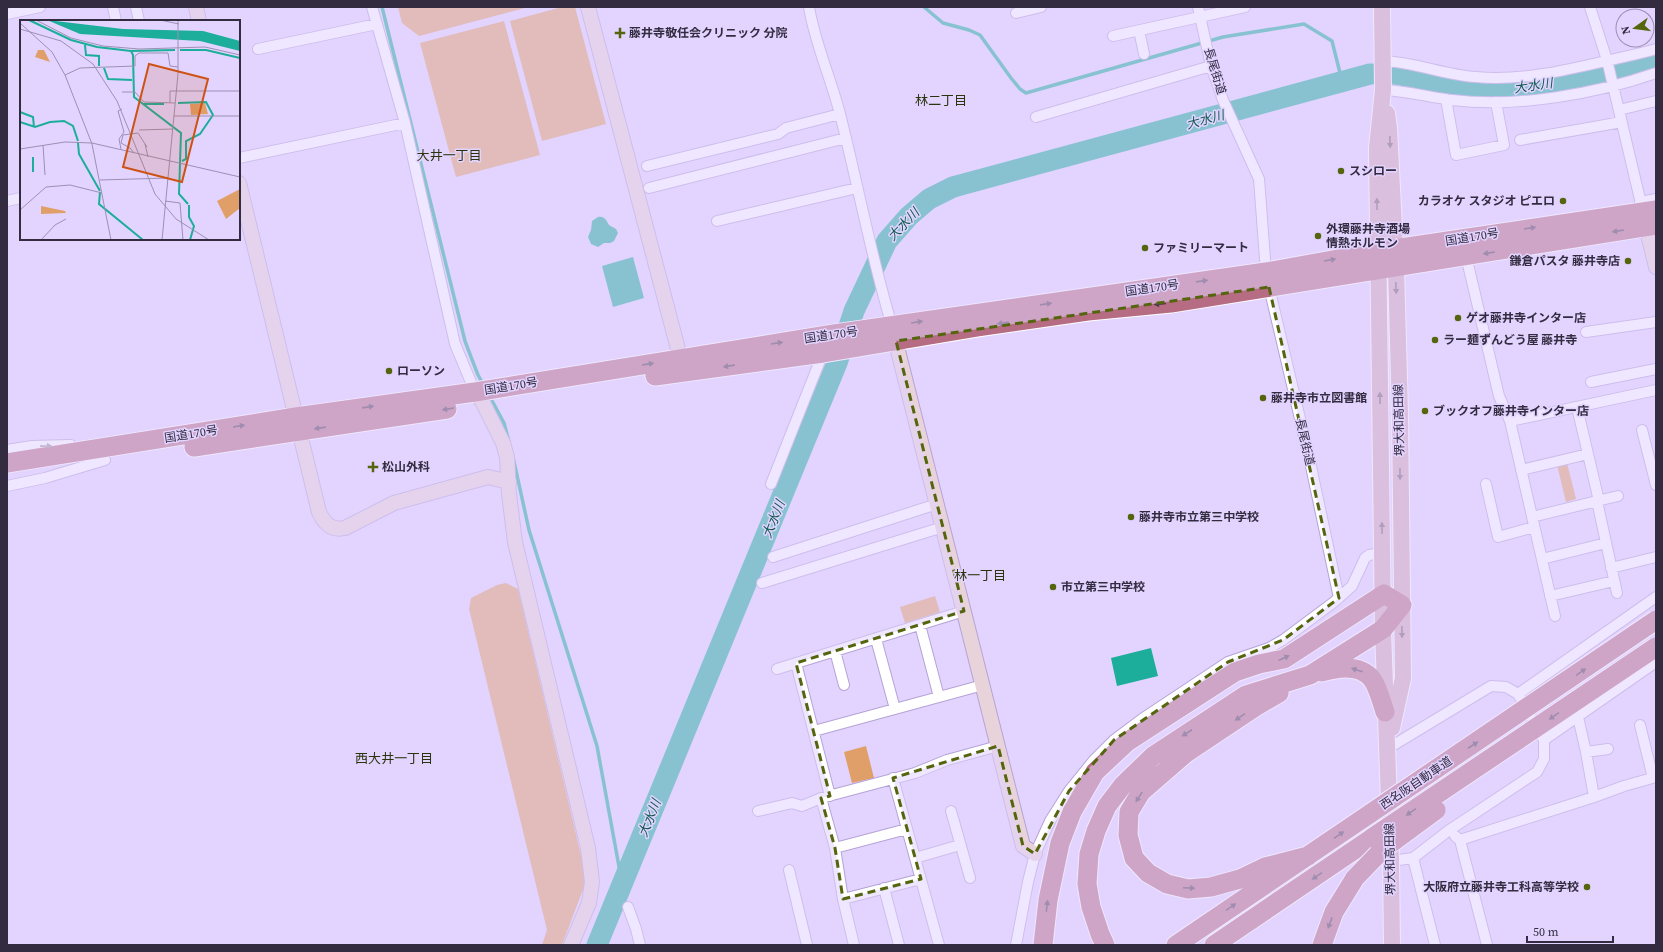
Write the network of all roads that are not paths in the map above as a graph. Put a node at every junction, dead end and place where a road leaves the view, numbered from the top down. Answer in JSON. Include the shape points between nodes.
{"nodes":[{"id":1,"x":40,"y":7,"type":"edge"},
{"id":2,"x":113,"y":7,"type":"edge"},
{"id":3,"x":136,"y":7,"type":"edge"},
{"id":4,"x":196,"y":7,"type":"edge"},
{"id":5,"x":372,"y":7,"type":"edge"},
{"id":6,"x":588,"y":7,"type":"edge"},
{"id":7,"x":809,"y":7,"type":"edge"},
{"id":8,"x":1041,"y":7,"type":"edge"},
{"id":9,"x":1245,"y":7,"type":"edge"},
{"id":10,"x":1382,"y":7,"type":"edge"},
{"id":11,"x":1590,"y":7,"type":"edge"},
{"id":12,"x":1199,"y":12,"type":"edge"},
{"id":13,"x":1016,"y":13,"type":"dead end"},
{"id":14,"x":7,"y":14,"type":"edge"},
{"id":15,"x":116,"y":20,"type":"edge"},
{"id":16,"x":139,"y":20,"type":"edge"},
{"id":17,"x":199,"y":20,"type":"edge"},
{"id":18,"x":377,"y":24,"type":"junction"},
{"id":19,"x":1139,"y":30,"type":"junction"},
{"id":20,"x":1113,"y":36,"type":"dead end"},
{"id":21,"x":1656,"y":48,"type":"edge"},
{"id":22,"x":258,"y":49,"type":"dead end"},
{"id":23,"x":1144,"y":54,"type":"dead end"},
{"id":24,"x":1383,"y":63,"type":"junction"},
{"id":25,"x":1608,"y":63,"type":"junction"},
{"id":26,"x":1211,"y":66,"type":"junction"},
{"id":27,"x":1656,"y":73,"type":"edge"},
{"id":28,"x":1613,"y":85,"type":"junction"},
{"id":29,"x":1383,"y":88,"type":"junction"},
{"id":30,"x":1446,"y":99,"type":"junction"},
{"id":31,"x":1656,"y":101,"type":"edge"},
{"id":32,"x":1496,"y":102,"type":"junction"},
{"id":33,"x":1619,"y":110,"type":"junction"},
{"id":34,"x":840,"y":114,"type":"junction"},
{"id":35,"x":1036,"y":117,"type":"dead end"},
{"id":36,"x":1622,"y":122,"type":"junction"},
{"id":37,"x":405,"y":123,"type":"junction"},
{"id":38,"x":846,"y":138,"type":"junction"},
{"id":39,"x":1520,"y":140,"type":"dead end"},
{"id":40,"x":240,"y":158,"type":"edge"},
{"id":41,"x":647,"y":166,"type":"dead end"},
{"id":42,"x":240,"y":187,"type":"edge"},
{"id":43,"x":649,"y":188,"type":"dead end"},
{"id":44,"x":857,"y":188,"type":"junction"},
{"id":45,"x":20,"y":198,"type":"edge"},
{"id":46,"x":7,"y":201,"type":"edge"},
{"id":47,"x":1650,"y":218,"type":"edge"},
{"id":48,"x":717,"y":221,"type":"dead end"},
{"id":49,"x":1386,"y":250,"type":"junction"},
{"id":50,"x":1466,"y":256,"type":"junction"},
{"id":51,"x":1656,"y":267,"type":"edge"},
{"id":52,"x":1387,"y":269,"type":"junction"},
{"id":53,"x":1267,"y":279,"type":"junction"},
{"id":54,"x":1656,"y":322,"type":"edge"},
{"id":55,"x":1586,"y":332,"type":"dead end"},
{"id":56,"x":894,"y":334,"type":"junction"},
{"id":57,"x":862,"y":339,"type":"junction"},
{"id":58,"x":823,"y":353,"type":"junction"},
{"id":59,"x":683,"y":366,"type":"junction"},
{"id":60,"x":1656,"y":369,"type":"edge"},
{"id":61,"x":1591,"y":382,"type":"dead end"},
{"id":62,"x":1656,"y":390,"type":"edge"},
{"id":63,"x":479,"y":398,"type":"junction"},
{"id":64,"x":1577,"y":407,"type":"junction"},
{"id":65,"x":1510,"y":422,"type":"junction"},
{"id":66,"x":298,"y":424,"type":"junction"},
{"id":67,"x":1642,"y":430,"type":"dead end"},
{"id":68,"x":128,"y":443,"type":"junction"},
{"id":69,"x":7,"y":450,"type":"edge"},
{"id":70,"x":1588,"y":454,"type":"junction"},
{"id":71,"x":105,"y":460,"type":"junction"},
{"id":72,"x":7,"y":463,"type":"edge"},
{"id":73,"x":1521,"y":470,"type":"junction"},
{"id":74,"x":7,"y":473,"type":"edge"},
{"id":75,"x":509,"y":482,"type":"junction"},
{"id":76,"x":771,"y":484,"type":"dead end"},
{"id":77,"x":1486,"y":484,"type":"dead end"},
{"id":78,"x":1656,"y":485,"type":"edge"},
{"id":79,"x":7,"y":486,"type":"edge"},
{"id":80,"x":1618,"y":496,"type":"dead end"},
{"id":81,"x":1598,"y":501,"type":"junction"},
{"id":82,"x":937,"y":504,"type":"junction"},
{"id":83,"x":1532,"y":517,"type":"junction"},
{"id":84,"x":943,"y":527,"type":"junction"},
{"id":85,"x":1534,"y":527,"type":"junction"},
{"id":86,"x":1606,"y":543,"type":"junction"},
{"id":87,"x":1383,"y":553,"type":"junction"},
{"id":88,"x":773,"y":557,"type":"dead end"},
{"id":89,"x":1656,"y":557,"type":"edge"},
{"id":90,"x":1542,"y":559,"type":"junction"},
{"id":91,"x":1612,"y":568,"type":"junction"},
{"id":92,"x":1614,"y":581,"type":"junction"},
{"id":93,"x":762,"y":583,"type":"dead end"},
{"id":94,"x":1617,"y":593,"type":"dead end"},
{"id":95,"x":1384,"y":594,"type":"junction"},
{"id":96,"x":1550,"y":596,"type":"junction"},
{"id":97,"x":1656,"y":597,"type":"edge"},
{"id":98,"x":1339,"y":598,"type":"junction"},
{"id":99,"x":1402,"y":605,"type":"junction"},
{"id":100,"x":964,"y":612,"type":"junction"},
{"id":101,"x":1555,"y":616,"type":"dead end"},
{"id":102,"x":1656,"y":620,"type":"edge"},
{"id":103,"x":920,"y":625,"type":"junction"},
{"id":104,"x":1383,"y":629,"type":"junction"},
{"id":105,"x":876,"y":639,"type":"junction"},
{"id":106,"x":1656,"y":647,"type":"edge"},
{"id":107,"x":835,"y":651,"type":"junction"},
{"id":108,"x":1656,"y":662,"type":"edge"},
{"id":109,"x":796,"y":663,"type":"junction"},
{"id":110,"x":1260,"y":664,"type":"junction"},
{"id":111,"x":777,"y":669,"type":"dead end"},
{"id":112,"x":1310,"y":675,"type":"junction"},
{"id":113,"x":844,"y":685,"type":"dead end"},
{"id":114,"x":982,"y":685,"type":"junction"},
{"id":115,"x":1518,"y":694,"type":"junction"},
{"id":116,"x":939,"y":697,"type":"junction"},
{"id":117,"x":895,"y":709,"type":"junction"},
{"id":118,"x":1385,"y":712,"type":"junction"},
{"id":119,"x":1578,"y":717,"type":"junction"},
{"id":120,"x":1640,"y":725,"type":"dead end"},
{"id":121,"x":814,"y":731,"type":"junction"},
{"id":122,"x":1536,"y":737,"type":"junction"},
{"id":123,"x":998,"y":746,"type":"junction"},
{"id":124,"x":1608,"y":748,"type":"dead end"},
{"id":125,"x":1387,"y":749,"type":"junction"},
{"id":126,"x":1586,"y":752,"type":"junction"},
{"id":127,"x":893,"y":778,"type":"junction"},
{"id":128,"x":1654,"y":778,"type":"edge"},
{"id":129,"x":826,"y":797,"type":"junction"},
{"id":130,"x":1594,"y":797,"type":"junction"},
{"id":131,"x":758,"y":811,"type":"dead end"},
{"id":132,"x":951,"y":811,"type":"dead end"},
{"id":133,"x":907,"y":828,"type":"junction"},
{"id":134,"x":1448,"y":831,"type":"junction"},
{"id":135,"x":1460,"y":840,"type":"junction"},
{"id":136,"x":960,"y":845,"type":"junction"},
{"id":137,"x":835,"y":848,"type":"junction"},
{"id":138,"x":1035,"y":854,"type":"junction"},
{"id":139,"x":1308,"y":856,"type":"junction"},
{"id":140,"x":915,"y":858,"type":"junction"},
{"id":141,"x":1413,"y":858,"type":"junction"},
{"id":142,"x":1391,"y":860,"type":"junction"},
{"id":143,"x":790,"y":870,"type":"dead end"},
{"id":144,"x":970,"y":878,"type":"dead end"},
{"id":145,"x":921,"y":879,"type":"junction"},
{"id":146,"x":884,"y":888,"type":"junction"},
{"id":147,"x":843,"y":899,"type":"junction"},
{"id":148,"x":628,"y":907,"type":"dead end"},
{"id":149,"x":571,"y":945,"type":"edge"},
{"id":150,"x":640,"y":945,"type":"edge"},
{"id":151,"x":807,"y":945,"type":"edge"},
{"id":152,"x":854,"y":945,"type":"edge"},
{"id":153,"x":899,"y":945,"type":"edge"},
{"id":154,"x":939,"y":945,"type":"edge"},
{"id":155,"x":1016,"y":945,"type":"edge"},
{"id":156,"x":1043,"y":945,"type":"edge"},
{"id":157,"x":1095,"y":945,"type":"edge"},
{"id":158,"x":1105,"y":945,"type":"edge"},
{"id":159,"x":1176,"y":945,"type":"edge"},
{"id":160,"x":1214,"y":945,"type":"edge"},
{"id":161,"x":1322,"y":945,"type":"edge"},
{"id":162,"x":1392,"y":945,"type":"edge"},
{"id":163,"x":1436,"y":945,"type":"edge"},
{"id":164,"x":1487,"y":945,"type":"edge"}],
"edges":[{"from":1,"to":14,"type":"street"},
{"from":2,"to":15,"type":"street"},
{"from":3,"to":16,"type":"street"},
{"from":4,"to":17,"type":"street"},
{"from":5,"to":18,"type":"street"},
{"from":6,"to":59,"type":"street"},
{"from":7,"to":34,"type":"street"},
{"from":8,"to":13,"type":"street"},
{"from":9,"to":12,"type":"street"},
{"from":10,"to":24,"type":"main road","name":"堺大和高田線"},
{"from":11,"to":25,"type":"street"},
{"from":12,"to":19,"type":"street"},
{"from":12,"to":26,"type":"street","name":"長尾街道"},
{"from":18,"to":22,"type":"street"},
{"from":18,"to":37,"type":"street"},
{"from":19,"to":20,"type":"street"},
{"from":19,"to":23,"type":"street"},
{"from":21,"to":25,"type":"street"},
{"from":24,"to":25,"type":"street","via":[[1399,62],[1448,73],[1504,78]]},
{"from":24,"to":29,"type":"main road","name":"堺大和高田線"},
{"from":25,"to":28,"type":"street"},
{"from":26,"to":35,"type":"street"},
{"from":26,"to":53,"type":"street","name":"長尾街道","via":[[1259,179]]},
{"from":27,"to":28,"type":"street"},
{"from":28,"to":32,"type":"street","via":[[1534,100]]},
{"from":28,"to":33,"type":"street"},
{"from":29,"to":30,"type":"street"},
{"from":29,"to":49,"type":"main road","name":"堺大和高田線","via":[[1377,148]]},
{"from":30,"to":32,"type":"street"},
{"from":30,"to":32,"type":"street","via":[[1456,155],[1504,145]]},
{"from":31,"to":33,"type":"street"},
{"from":33,"to":36,"type":"street"},
{"from":34,"to":38,"type":"street"},
{"from":34,"to":41,"type":"street","via":[[786,128],[778,134]]},
{"from":36,"to":39,"type":"street"},
{"from":36,"to":47,"type":"street"},
{"from":37,"to":40,"type":"street"},
{"from":37,"to":63,"type":"street","via":[[455,344]]},
{"from":38,"to":43,"type":"street"},
{"from":38,"to":44,"type":"street"},
{"from":42,"to":66,"type":"street"},
{"from":44,"to":48,"type":"street"},
{"from":44,"to":56,"type":"street","via":[[870,249]]},
{"from":45,"to":46,"type":"street"},
{"from":49,"to":47,"type":"highway","name":"国道170号","one_way":true},
{"from":47,"to":50,"type":"highway","name":"国道170号","one_way":true},
{"from":47,"to":51,"type":"street"},
{"from":49,"to":52,"type":"main road","name":"堺大和高田線"},
{"from":53,"to":49,"type":"highway","name":"国道170号","one_way":true},
{"from":50,"to":52,"type":"highway","name":"国道170号"},
{"from":50,"to":65,"type":"street","via":[[1499,396]]},
{"from":52,"to":53,"type":"highway","name":"国道170号"},
{"from":87,"to":52,"type":"main road","name":"堺大和高田線","one_way":true},
{"from":52,"to":99,"type":"main road","name":"堺大和高田線","one_way":true,"via":[[1400,414]]},
{"from":53,"to":56,"type":"highway","name":"国道170号"},
{"from":53,"to":98,"type":"street","name":"長尾街道"},
{"from":54,"to":55,"type":"street"},
{"from":56,"to":57,"type":"highway","name":"国道170号"},
{"from":56,"to":82,"type":"street"},
{"from":57,"to":58,"type":"highway","name":"国道170号"},
{"from":59,"to":57,"type":"highway","name":"国道170号","one_way":true,"via":[[834,334]]},
{"from":58,"to":59,"type":"highway","name":"国道170号","one_way":true},
{"from":58,"to":76,"type":"street"},
{"from":59,"to":63,"type":"highway","name":"国道170号"},
{"from":60,"to":61,"type":"street"},
{"from":62,"to":64,"type":"street"},
{"from":63,"to":66,"type":"highway","name":"国道170号"},
{"from":63,"to":75,"type":"street","via":[[503,443]]},
{"from":64,"to":65,"type":"street"},
{"from":64,"to":70,"type":"street"},
{"from":65,"to":73,"type":"street"},
{"from":68,"to":66,"type":"highway","name":"国道170号","one_way":true},
{"from":66,"to":71,"type":"highway","name":"国道170号"},
{"from":66,"to":75,"type":"street","via":[[319,512],[330,527],[345,528],[394,503],[488,477]]},
{"from":67,"to":78,"type":"street"},
{"from":69,"to":68,"type":"street","one_way":true,"via":[[32,446]]},
{"from":68,"to":72,"type":"highway","name":"国道170号"},
{"from":70,"to":73,"type":"street"},
{"from":70,"to":81,"type":"street"},
{"from":71,"to":74,"type":"highway","name":"国道170号"},
{"from":71,"to":79,"type":"street","via":[[46,478]]},
{"from":73,"to":83,"type":"street"},
{"from":75,"to":149,"type":"street","via":[[515,542],[591,866],[589,903]]},
{"from":77,"to":85,"type":"street","via":[[1498,537]]},
{"from":80,"to":81,"type":"street"},
{"from":81,"to":83,"type":"street"},
{"from":81,"to":86,"type":"street"},
{"from":82,"to":84,"type":"street"},
{"from":82,"to":88,"type":"street"},
{"from":83,"to":85,"type":"street"},
{"from":84,"to":93,"type":"street"},
{"from":84,"to":100,"type":"street"},
{"from":85,"to":90,"type":"street"},
{"from":86,"to":90,"type":"street"},
{"from":86,"to":91,"type":"street"},
{"from":87,"to":95,"type":"main road","name":"堺大和高田線"},
{"from":87,"to":98,"type":"street","via":[[1365,558],[1352,586]]},
{"from":89,"to":91,"type":"street"},
{"from":90,"to":96,"type":"street"},
{"from":91,"to":92,"type":"street"},
{"from":92,"to":94,"type":"street"},
{"from":92,"to":96,"type":"street"},
{"from":95,"to":99,"type":"highway"},
{"from":95,"to":104,"type":"main road","name":"堺大和高田線"},
{"from":110,"to":95,"type":"highway","one_way":true,"via":[[1284,659]]},
{"from":96,"to":101,"type":"street"},
{"from":97,"to":115,"type":"street"},
{"from":98,"to":138,"type":"street","via":[[1283,640],[1269,648],[1228,662],[1114,740],[1069,791],[1050,821]]},
{"from":99,"to":104,"type":"highway"},
{"from":99,"to":125,"type":"main road","name":"堺大和高田線","one_way":true,"via":[[1403,678]]},
{"from":100,"to":103,"type":"street"},
{"from":100,"to":114,"type":"street"},
{"from":139,"to":102,"type":"highway","name":"西名阪自動車道","one_way":true,"bridge":true},
{"from":103,"to":105,"type":"street"},
{"from":103,"to":116,"type":"street"},
{"from":104,"to":112,"type":"highway"},
{"from":104,"to":118,"type":"main road","name":"堺大和高田線"},
{"from":105,"to":107,"type":"street"},
{"from":105,"to":117,"type":"street"},
{"from":106,"to":122,"type":"highway","name":"西名阪自動車道","one_way":true,"bridge":true},
{"from":107,"to":109,"type":"street"},
{"from":107,"to":113,"type":"street"},
{"from":108,"to":119,"type":"street"},
{"from":109,"to":111,"type":"street"},
{"from":109,"to":121,"type":"street"},
{"from":156,"to":110,"type":"highway","one_way":true,"via":[[1048,900],[1060,843],[1072,812],[1095,772],[1127,742],[1234,672]]},
{"from":110,"to":157,"type":"highway","via":[[1164,733],[1116,774],[1098,799],[1088,822],[1078,872],[1080,899]]},
{"from":118,"to":112,"type":"highway","one_way":true,"via":[[1372,680],[1361,670],[1339,667]]},
{"from":112,"to":139,"type":"highway","one_way":true,"via":[[1255,706],[1186,753],[1141,792],[1129,812],[1128,835],[1134,858],[1148,873],[1167,884],[1188,889],[1211,887],[1240,879],[1265,867]]},
{"from":112,"to":158,"type":"highway","one_way":true,"via":[[1246,695],[1153,756],[1123,785],[1108,806],[1089,854],[1087,884],[1091,907]]},
{"from":114,"to":116,"type":"street"},
{"from":114,"to":123,"type":"street"},
{"from":115,"to":122,"type":"street"},
{"from":115,"to":125,"type":"street","via":[[1506,687],[1491,686]]},
{"from":116,"to":117,"type":"street"},
{"from":117,"to":121,"type":"street"},
{"from":118,"to":125,"type":"main road","name":"堺大和高田線"},
{"from":119,"to":122,"type":"street"},
{"from":119,"to":126,"type":"street"},
{"from":120,"to":128,"type":"street"},
{"from":121,"to":129,"type":"street"},
{"from":122,"to":134,"type":"street","via":[[1544,759],[1537,772]]},
{"from":122,"to":160,"type":"highway","name":"西名阪自動車道","one_way":true,"bridge":true,"via":[[1372,838]]},
{"from":122,"to":161,"type":"highway","one_way":true,"bridge":true,"via":[[1383,849],[1355,878],[1334,912]]},
{"from":123,"to":127,"type":"street"},
{"from":123,"to":138,"type":"street","via":[[1023,846]]},
{"from":124,"to":126,"type":"street"},
{"from":125,"to":142,"type":"main road","name":"堺大和高田線"},
{"from":126,"to":130,"type":"street"},
{"from":127,"to":129,"type":"street"},
{"from":127,"to":133,"type":"street"},
{"from":128,"to":130,"type":"street"},
{"from":129,"to":131,"type":"street","via":[[802,806],[792,803]]},
{"from":129,"to":137,"type":"street"},
{"from":130,"to":135,"type":"street"},
{"from":132,"to":136,"type":"street"},
{"from":133,"to":137,"type":"street"},
{"from":133,"to":140,"type":"street"},
{"from":134,"to":135,"type":"street"},
{"from":134,"to":141,"type":"street"},
{"from":135,"to":164,"type":"street"},
{"from":136,"to":140,"type":"street"},
{"from":136,"to":144,"type":"street"},
{"from":137,"to":147,"type":"street"},
{"from":138,"to":155,"type":"street"},
{"from":159,"to":139,"type":"highway","name":"西名阪自動車道","one_way":true},
{"from":140,"to":145,"type":"street"},
{"from":141,"to":142,"type":"street"},
{"from":141,"to":163,"type":"street"},
{"from":142,"to":162,"type":"main road","name":"堺大和高田線"},
{"from":143,"to":151,"type":"street"},
{"from":145,"to":146,"type":"street"},
{"from":145,"to":154,"type":"street"},
{"from":146,"to":147,"type":"street"},
{"from":146,"to":153,"type":"street"},
{"from":147,"to":152,"type":"street"},
{"from":148,"to":150,"type":"street"}]}
